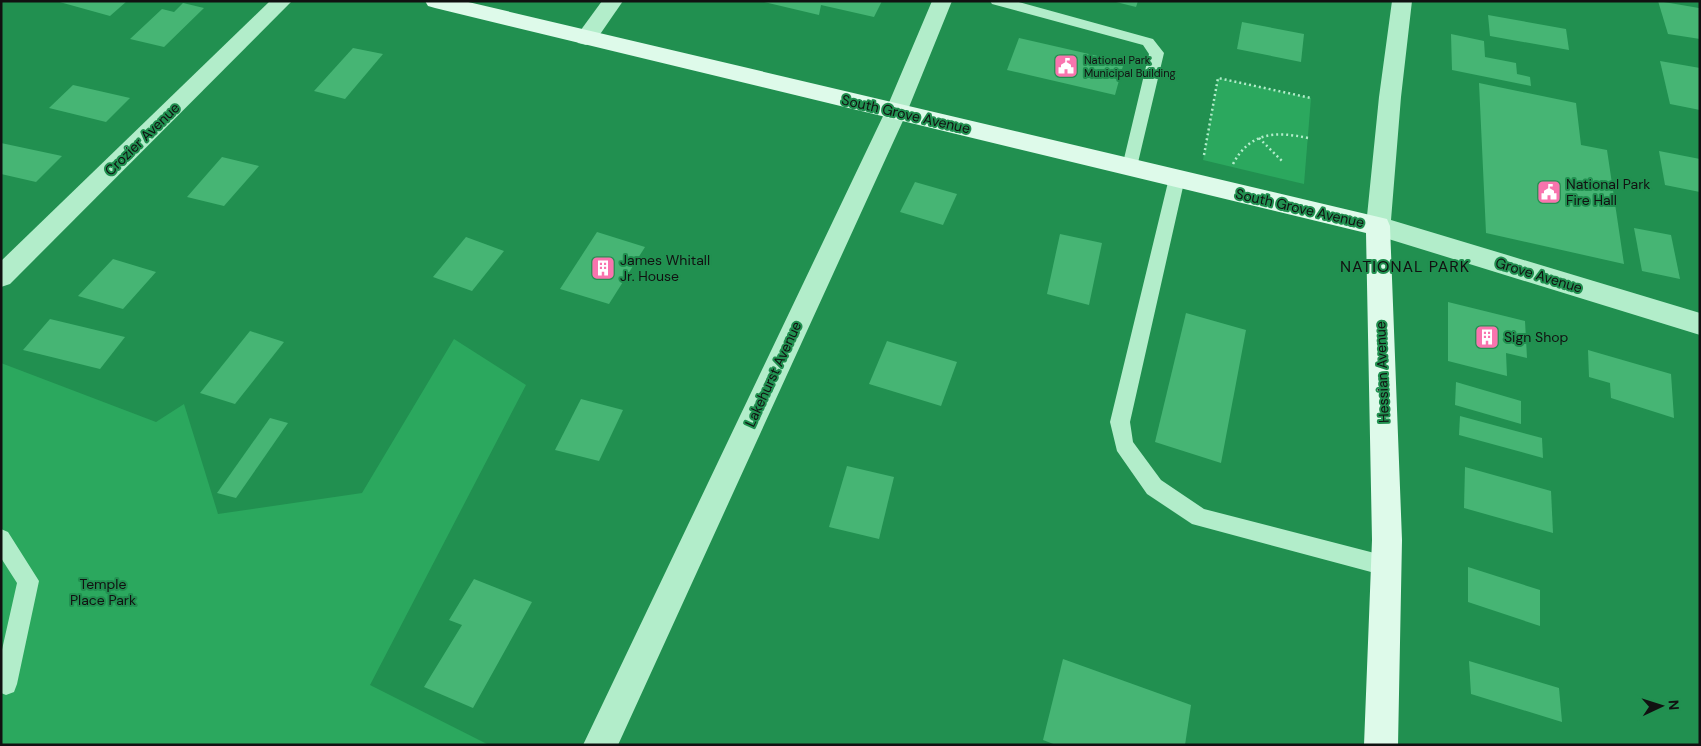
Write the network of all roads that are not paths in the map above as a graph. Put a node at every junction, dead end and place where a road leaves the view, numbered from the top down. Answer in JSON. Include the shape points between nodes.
{"nodes":[{"id":1,"x":282,"y":1,"type":"edge"},
{"id":2,"x":435,"y":1,"type":"edge"},
{"id":3,"x":613,"y":1,"type":"edge"},
{"id":4,"x":942,"y":1,"type":"edge"},
{"id":5,"x":997,"y":1,"type":"edge"},
{"id":6,"x":1402,"y":1,"type":"edge"},
{"id":7,"x":586,"y":38,"type":"junction"},
{"id":8,"x":896,"y":112,"type":"junction"},
{"id":9,"x":1130,"y":167,"type":"junction"},
{"id":10,"x":1176,"y":178,"type":"junction"},
{"id":11,"x":1378,"y":226,"type":"junction"},
{"id":12,"x":1,"y":277,"type":"edge"},
{"id":13,"x":1700,"y":324,"type":"edge"},
{"id":14,"x":1,"y":539,"type":"edge"},
{"id":15,"x":1386,"y":566,"type":"junction"},
{"id":16,"x":6,"y":684,"type":"dead end"},
{"id":17,"x":600,"y":745,"type":"edge"},
{"id":18,"x":1381,"y":745,"type":"edge"}],
"edges":[{"from":1,"to":12,"type":"street","name":"Crozier Avenue"},
{"from":2,"to":7,"type":"main road","name":"South Grove Avenue"},
{"from":3,"to":7,"type":"street"},
{"from":4,"to":8,"type":"street","name":"Lakehurst Avenue"},
{"from":5,"to":9,"type":"lane","via":[[1148,42],[1154,48],[1157,53]]},
{"from":6,"to":11,"type":"street","name":"Hessian Avenue"},
{"from":7,"to":8,"type":"main road","name":"South Grove Avenue"},
{"from":8,"to":9,"type":"main road","name":"South Grove Avenue"},
{"from":8,"to":17,"type":"street","name":"Lakehurst Avenue"},
{"from":9,"to":10,"type":"main road","name":"South Grove Avenue"},
{"from":10,"to":11,"type":"main road","name":"South Grove Avenue"},
{"from":10,"to":15,"type":"lane","via":[[1120,422],[1124,445],[1154,487],[1199,517]]},
{"from":11,"to":13,"type":"street","name":"Grove Avenue"},
{"from":11,"to":15,"type":"main road","name":"Hessian Avenue"},
{"from":14,"to":16,"type":"lane","via":[[28,580]]},
{"from":15,"to":18,"type":"main road","name":"Hessian Avenue"}]}
